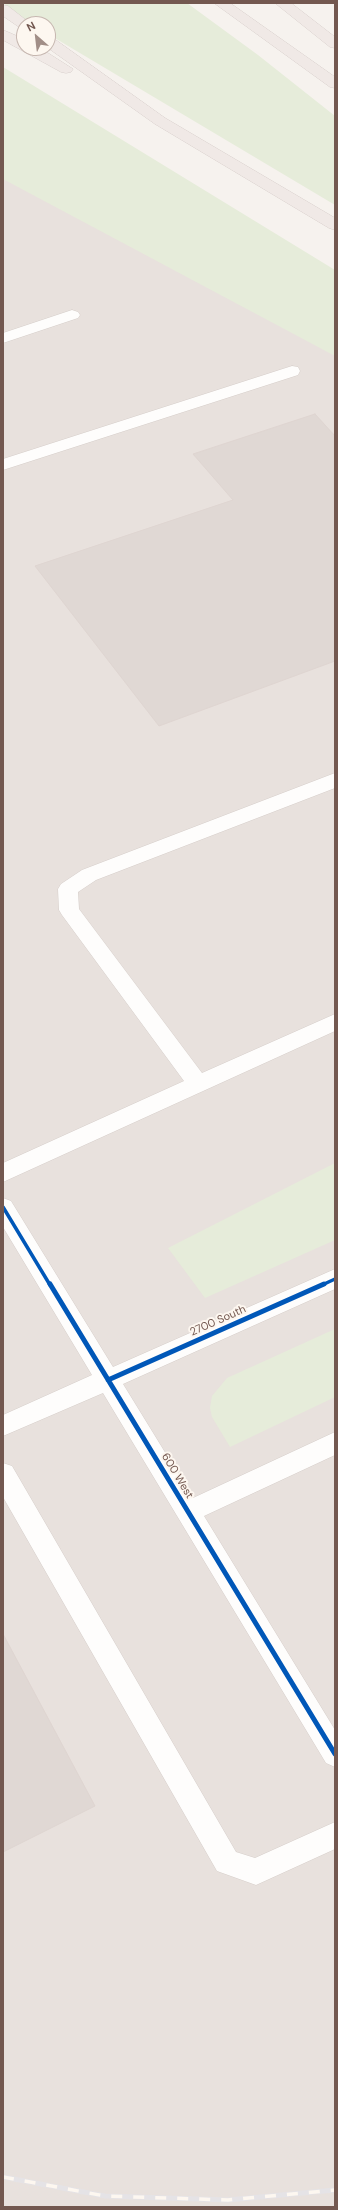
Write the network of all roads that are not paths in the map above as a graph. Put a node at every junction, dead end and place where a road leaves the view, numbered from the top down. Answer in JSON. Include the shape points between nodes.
{"nodes":[{"id":1,"x":221,"y":3,"type":"edge"},
{"id":2,"x":282,"y":3,"type":"edge"},
{"id":3,"x":3,"y":9,"type":"edge"},
{"id":4,"x":16,"y":18,"type":"edge"},
{"id":5,"x":3,"y":34,"type":"edge"},
{"id":6,"x":16,"y":41,"type":"edge"},
{"id":7,"x":335,"y":44,"type":"edge"},
{"id":8,"x":56,"y":47,"type":"edge"},
{"id":9,"x":43,"y":56,"type":"edge"},
{"id":10,"x":335,"y":84,"type":"edge"},
{"id":11,"x":160,"y":121,"type":"junction"},
{"id":12,"x":335,"y":225,"type":"edge"},
{"id":13,"x":72,"y":316,"type":"dead end"},
{"id":14,"x":3,"y":338,"type":"edge"},
{"id":15,"x":292,"y":371,"type":"dead end"},
{"id":16,"x":3,"y":465,"type":"edge"},
{"id":17,"x":335,"y":780,"type":"edge"},
{"id":18,"x":335,"y":1022,"type":"edge"},
{"id":19,"x":198,"y":1084,"type":"junction"},
{"id":20,"x":3,"y":1173,"type":"edge"},
{"id":21,"x":3,"y":1207,"type":"edge"},
{"id":22,"x":335,"y":1279,"type":"edge"},
{"id":23,"x":108,"y":1380,"type":"junction"},
{"id":24,"x":3,"y":1426,"type":"edge"},
{"id":25,"x":335,"y":1443,"type":"edge"},
{"id":26,"x":3,"y":1474,"type":"edge"},
{"id":27,"x":188,"y":1512,"type":"junction"},
{"id":28,"x":335,"y":1754,"type":"edge"},
{"id":29,"x":335,"y":1835,"type":"edge"}],
"edges":[{"from":1,"to":10,"type":"highway"},
{"from":2,"to":7,"type":"highway"},
{"from":3,"to":4,"type":"highway"},
{"from":5,"to":6,"type":"highway"},
{"from":8,"to":11,"type":"highway"},
{"from":9,"to":11,"type":"highway"},
{"from":11,"to":12,"type":"highway"},
{"from":13,"to":14,"type":"street"},
{"from":15,"to":16,"type":"street"},
{"from":17,"to":19,"type":"street","via":[[89,875],[68,889],[69,910]]},
{"from":18,"to":19,"type":"street"},
{"from":19,"to":20,"type":"street"},
{"from":21,"to":23,"type":"street","name":"600 West"},
{"from":22,"to":23,"type":"street","name":"2700 South"},
{"from":23,"to":24,"type":"street","name":"2700 South"},
{"from":23,"to":27,"type":"street","name":"600 West"},
{"from":25,"to":27,"type":"street"},
{"from":26,"to":29,"type":"street","via":[[227,1862],[256,1872]]},
{"from":27,"to":28,"type":"street","name":"600 West"}]}
